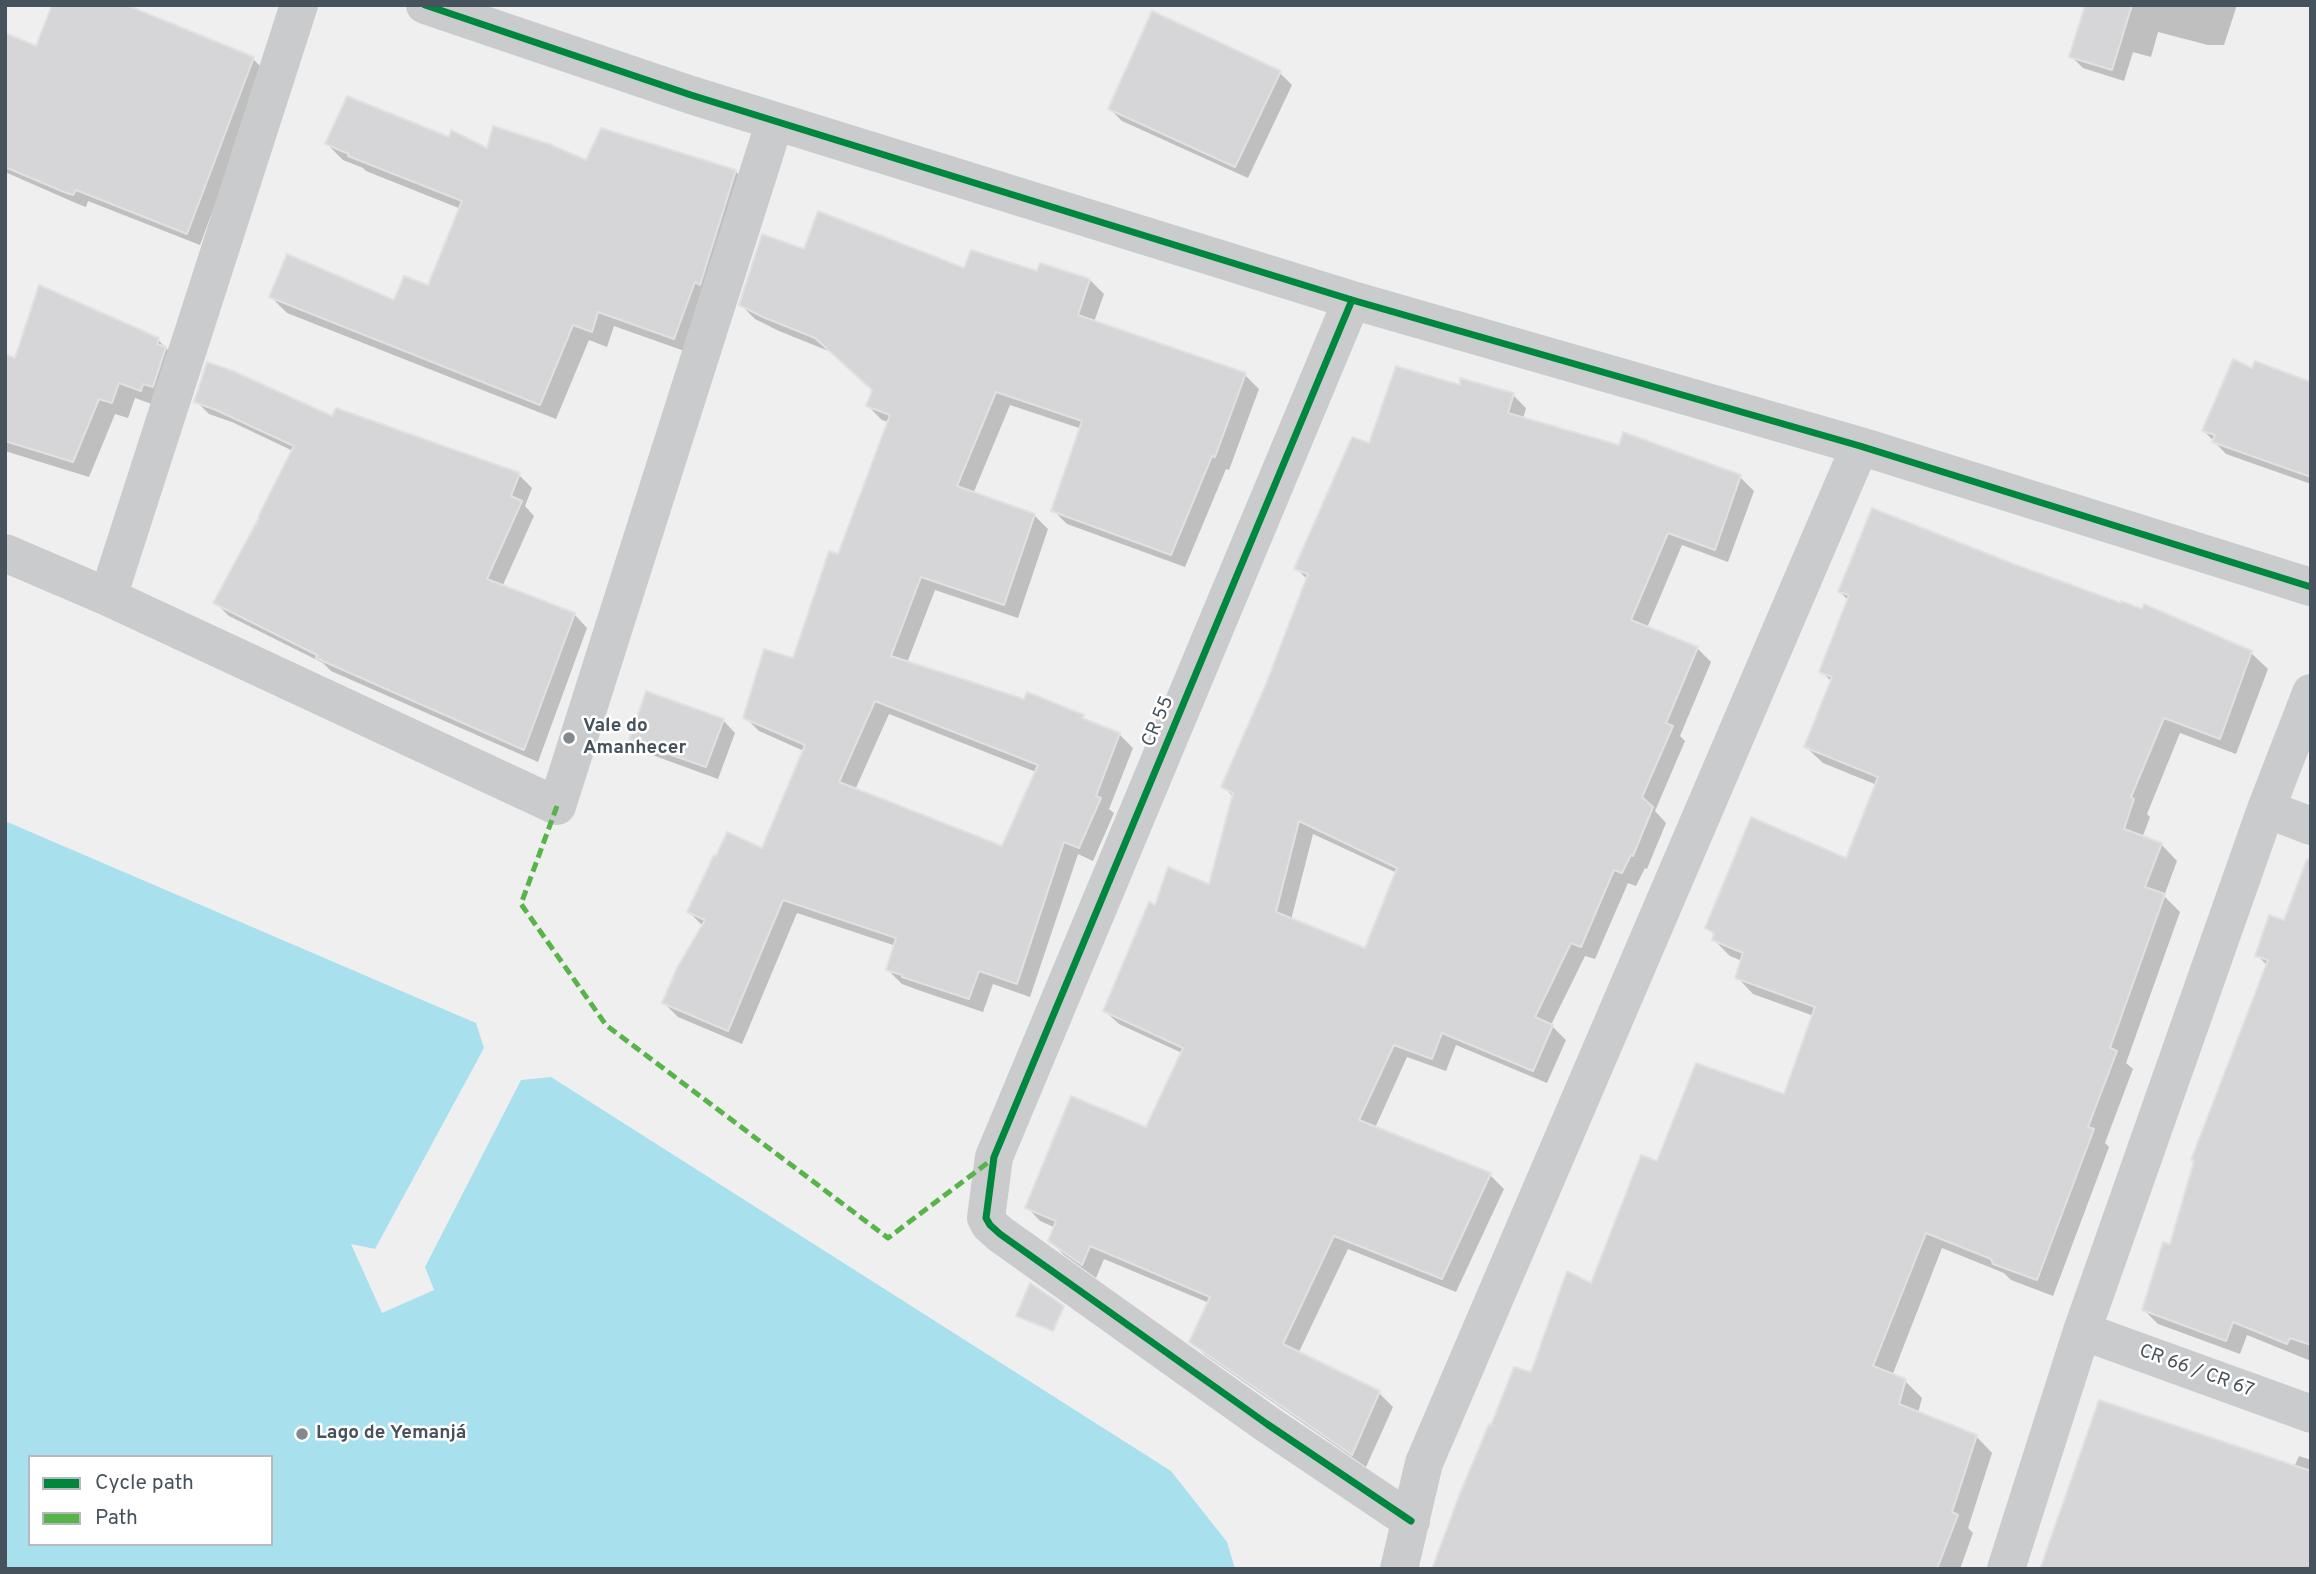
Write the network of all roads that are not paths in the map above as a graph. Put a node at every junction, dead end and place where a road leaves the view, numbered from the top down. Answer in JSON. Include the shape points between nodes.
{"nodes":[{"id":1,"x":299,"y":5,"type":"edge"},
{"id":2,"x":425,"y":5,"type":"edge"},
{"id":3,"x":775,"y":121,"type":"junction"},
{"id":4,"x":1352,"y":300,"type":"junction"},
{"id":5,"x":1860,"y":446,"type":"junction"},
{"id":6,"x":5,"y":553,"type":"edge"},
{"id":7,"x":2311,"y":587,"type":"edge"},
{"id":8,"x":108,"y":597,"type":"junction"},
{"id":9,"x":2311,"y":693,"type":"edge"},
{"id":10,"x":2266,"y":809,"type":"junction"},
{"id":11,"x":2311,"y":826,"type":"edge"},
{"id":12,"x":2082,"y":1331,"type":"junction"},
{"id":13,"x":2311,"y":1414,"type":"edge"},
{"id":14,"x":1410,"y":1521,"type":"junction"},
{"id":15,"x":1399,"y":1569,"type":"edge"},
{"id":16,"x":2006,"y":1569,"type":"edge"}],
"edges":[{"from":1,"to":8,"type":"street"},
{"from":2,"to":3,"type":"street"},
{"from":3,"to":4,"type":"street"},
{"from":3,"to":8,"type":"street","via":[[557,806]]},
{"from":4,"to":5,"type":"street"},
{"from":4,"to":14,"type":"street","name":"CR 55","via":[[994,1157],[986,1218],[1000,1234]]},
{"from":5,"to":7,"type":"street"},
{"from":5,"to":14,"type":"street","via":[[1424,1463]]},
{"from":6,"to":8,"type":"street"},
{"from":9,"to":10,"type":"street"},
{"from":10,"to":11,"type":"street"},
{"from":10,"to":12,"type":"street"},
{"from":12,"to":13,"type":"street","name":"CR 66 / CR 67"},
{"from":12,"to":16,"type":"street"},
{"from":14,"to":15,"type":"street"}]}
